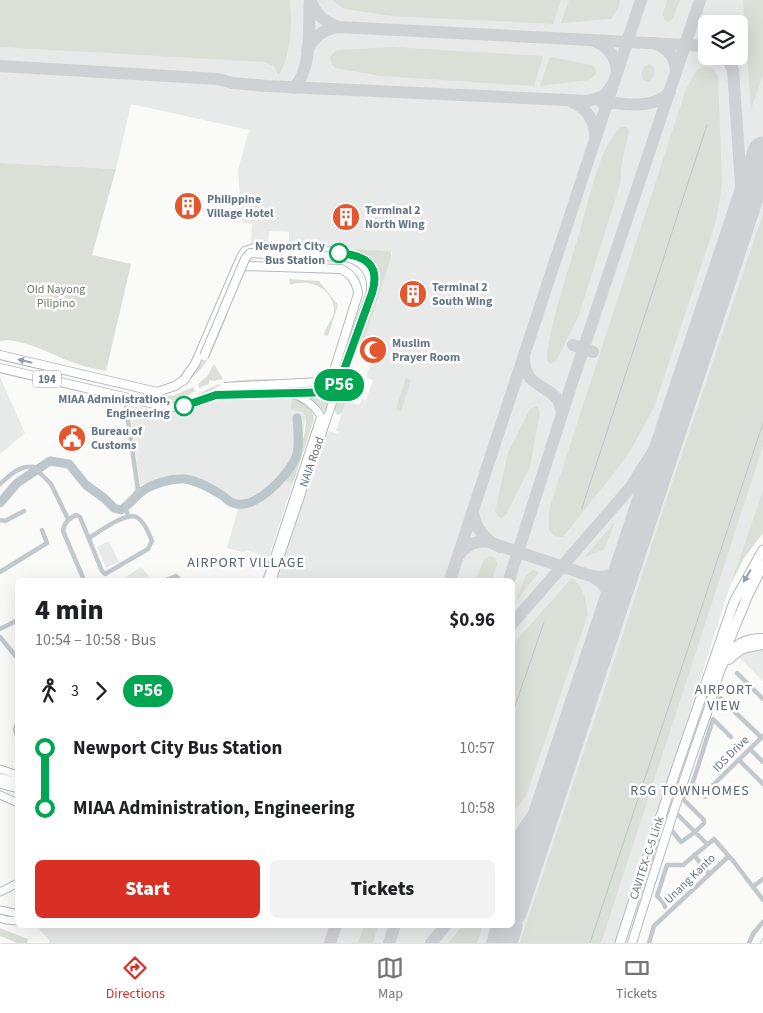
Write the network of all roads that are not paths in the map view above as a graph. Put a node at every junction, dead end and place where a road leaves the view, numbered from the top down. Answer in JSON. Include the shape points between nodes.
{"nodes":[{"id":1,"x":293,"y":250,"type":"junction"},
{"id":2,"x":354,"y":255,"type":"junction"},
{"id":3,"x":291,"y":268,"type":"junction"},
{"id":4,"x":234,"y":272,"type":"junction"},
{"id":5,"x":348,"y":273,"type":"junction"},
{"id":6,"x":356,"y":301,"type":"junction"},
{"id":7,"x":366,"y":310,"type":"junction"},
{"id":8,"x":340,"y":351,"type":"junction"},
{"id":9,"x":0,"y":355,"type":"edge"},
{"id":10,"x":350,"y":355,"type":"junction"},
{"id":11,"x":0,"y":368,"type":"edge"},
{"id":12,"x":332,"y":377,"type":"junction"},
{"id":13,"x":183,"y":381,"type":"junction"},
{"id":14,"x":142,"y":389,"type":"junction"},
{"id":15,"x":318,"y":391,"type":"junction"},
{"id":16,"x":336,"y":392,"type":"junction"},
{"id":17,"x":287,"y":393,"type":"junction"},
{"id":18,"x":126,"y":397,"type":"junction"},
{"id":19,"x":204,"y":398,"type":"junction"},
{"id":20,"x":140,"y":401,"type":"junction"},
{"id":21,"x":0,"y":484,"type":"edge"},
{"id":22,"x":24,"y":511,"type":"dead end"},
{"id":23,"x":128,"y":515,"type":"junction"},
{"id":24,"x":0,"y":520,"type":"edge"},
{"id":25,"x":68,"y":520,"type":"junction"},
{"id":26,"x":42,"y":530,"type":"dead end"},
{"id":27,"x":89,"y":538,"type":"junction"},
{"id":28,"x":763,"y":550,"type":"edge"},
{"id":29,"x":763,"y":566,"type":"edge"},
{"id":30,"x":0,"y":572,"type":"edge"},
{"id":31,"x":83,"y":578,"type":"edge"},
{"id":32,"x":268,"y":578,"type":"edge"},
{"id":33,"x":273,"y":578,"type":"edge"},
{"id":34,"x":15,"y":622,"type":"edge"},
{"id":35,"x":0,"y":629,"type":"edge"},
{"id":36,"x":0,"y":637,"type":"edge"},
{"id":37,"x":763,"y":638,"type":"edge"},
{"id":38,"x":763,"y":645,"type":"edge"},
{"id":39,"x":15,"y":655,"type":"edge"},
{"id":40,"x":737,"y":673,"type":"dead end"},
{"id":41,"x":714,"y":692,"type":"junction"},
{"id":42,"x":763,"y":699,"type":"edge"},
{"id":43,"x":732,"y":737,"type":"dead end"},
{"id":44,"x":762,"y":737,"type":"edge"},
{"id":45,"x":750,"y":749,"type":"junction"},
{"id":46,"x":739,"y":760,"type":"junction"},
{"id":47,"x":763,"y":762,"type":"edge"},
{"id":48,"x":0,"y":769,"type":"edge"},
{"id":49,"x":0,"y":777,"type":"edge"},
{"id":50,"x":15,"y":778,"type":"edge"},
{"id":51,"x":15,"y":779,"type":"edge"},
{"id":52,"x":0,"y":784,"type":"edge"},
{"id":53,"x":762,"y":784,"type":"edge"},
{"id":54,"x":692,"y":785,"type":"junction"},
{"id":55,"x":15,"y":788,"type":"edge"},
{"id":56,"x":684,"y":789,"type":"junction"},
{"id":57,"x":706,"y":789,"type":"junction"},
{"id":58,"x":0,"y":795,"type":"edge"},
{"id":59,"x":705,"y":797,"type":"dead end"},
{"id":60,"x":15,"y":802,"type":"edge"},
{"id":61,"x":674,"y":811,"type":"junction"},
{"id":62,"x":669,"y":827,"type":"junction"},
{"id":63,"x":695,"y":832,"type":"junction"},
{"id":64,"x":707,"y":844,"type":"junction"},
{"id":65,"x":694,"y":855,"type":"junction"},
{"id":66,"x":729,"y":856,"type":"junction"},
{"id":67,"x":709,"y":874,"type":"junction"},
{"id":68,"x":763,"y":879,"type":"edge"},
{"id":69,"x":15,"y":884,"type":"edge"},
{"id":70,"x":754,"y":886,"type":"junction"},
{"id":71,"x":0,"y":892,"type":"edge"},
{"id":72,"x":763,"y":900,"type":"edge"},
{"id":73,"x":665,"y":907,"type":"dead end"},
{"id":74,"x":0,"y":910,"type":"edge"},
{"id":75,"x":15,"y":913,"type":"edge"},
{"id":76,"x":0,"y":918,"type":"edge"},
{"id":77,"x":15,"y":920,"type":"edge"},
{"id":78,"x":763,"y":922,"type":"edge"},
{"id":79,"x":620,"y":943,"type":"edge"},
{"id":80,"x":626,"y":943,"type":"edge"},
{"id":81,"x":632,"y":943,"type":"edge"},
{"id":82,"x":649,"y":943,"type":"edge"},
{"id":83,"x":749,"y":943,"type":"edge"}],
"edges":[{"from":1,"to":2,"type":"main road"},
{"from":1,"to":3,"type":"main road"},
{"from":1,"to":4,"type":"main road","via":[[249,249],[243,253]]},
{"from":2,"to":5,"type":"main road"},
{"from":2,"to":7,"type":"main road","via":[[365,259],[375,274],[375,285]]},
{"from":3,"to":4,"type":"main road","via":[[246,266]]},
{"from":3,"to":5,"type":"main road","via":[[341,269]]},
{"from":4,"to":13,"type":"main road","via":[[195,364]]},
{"from":5,"to":6,"type":"main road","via":[[357,284]]},
{"from":6,"to":7,"type":"main road"},
{"from":6,"to":8,"type":"main road"},
{"from":7,"to":10,"type":"main road"},
{"from":8,"to":10,"type":"main road"},
{"from":8,"to":12,"type":"main road"},
{"from":14,"to":9,"type":"main road","number":"194","one_way":true},
{"from":10,"to":16,"type":"main road"},
{"from":11,"to":18,"type":"main road","name":"NAIA Road","number":"194"},
{"from":12,"to":15,"type":"main road"},
{"from":12,"to":16,"type":"main road"},
{"from":13,"to":14,"type":"main road","number":"194","via":[[157,392]]},
{"from":13,"to":19,"type":"main road","bridge":true,"via":[[199,366],[250,253],[345,257],[359,262],[368,272],[371,292],[339,381],[224,387]]},
{"from":14,"to":20,"type":"main road"},
{"from":15,"to":16,"type":"main road","name":"NAIA Road"},
{"from":15,"to":17,"type":"main road","name":"NAIA Road"},
{"from":16,"to":33,"type":"street","name":"NAIA Road"},
{"from":17,"to":19,"type":"main road","name":"NAIA Road"},
{"from":17,"to":32,"type":"street","name":"NAIA Road","via":[[310,402],[321,416]]},
{"from":18,"to":20,"type":"main road","name":"NAIA Road","number":"194"},
{"from":18,"to":23,"type":"street","via":[[138,490],[125,508]]},
{"from":19,"to":20,"type":"main road","name":"NAIA Road","number":"194","via":[[184,406],[167,407]]},
{"from":21,"to":25,"type":"street","via":[[16,470],[27,466],[36,468],[51,484]]},
{"from":22,"to":24,"type":"street","via":[[5,521]]},
{"from":23,"to":27,"type":"street"},
{"from":23,"to":27,"type":"street","via":[[139,518],[146,528],[152,541],[148,549],[105,574]]},
{"from":25,"to":27,"type":"street","via":[[79,516]]},
{"from":25,"to":31,"type":"street","via":[[63,531]]},
{"from":26,"to":30,"type":"street","via":[[48,543]]},
{"from":28,"to":79,"type":"highway","name":"CAVITEX–C-5 Link","one_way":true,"via":[[734,602]]},
{"from":29,"to":80,"type":"highway","name":"CAVITEX–C-5 Link","via":[[742,607],[709,689]]},
{"from":34,"to":35,"type":"street"},
{"from":36,"to":39,"type":"street"},
{"from":37,"to":41,"type":"main road","via":[[748,639],[734,648],[726,658]]},
{"from":38,"to":41,"type":"main road","via":[[746,647],[734,655]]},
{"from":40,"to":42,"type":"street"},
{"from":41,"to":44,"type":"street"},
{"from":41,"to":56,"type":"main road"},
{"from":43,"to":54,"type":"street","via":[[713,719]]},
{"from":44,"to":45,"type":"street","name":"IDS Drive"},
{"from":45,"to":46,"type":"street","name":"IDS Drive"},
{"from":45,"to":47,"type":"street"},
{"from":46,"to":53,"type":"street"},
{"from":46,"to":57,"type":"street","name":"IDS Drive"},
{"from":48,"to":50,"type":"street"},
{"from":49,"to":51,"type":"street"},
{"from":52,"to":55,"type":"street"},
{"from":54,"to":56,"type":"street"},
{"from":54,"to":57,"type":"street"},
{"from":56,"to":61,"type":"main road"},
{"from":56,"to":63,"type":"street","via":[[683,799],[704,821]]},
{"from":57,"to":59,"type":"street"},
{"from":58,"to":60,"type":"street"},
{"from":61,"to":62,"type":"main road"},
{"from":61,"to":63,"type":"street"},
{"from":62,"to":63,"type":"street","via":[[681,842]]},
{"from":62,"to":81,"type":"main road"},
{"from":63,"to":64,"type":"street"},
{"from":64,"to":65,"type":"street"},
{"from":64,"to":66,"type":"street","via":[[714,839]]},
{"from":65,"to":67,"type":"street"},
{"from":65,"to":73,"type":"street","via":[[683,865],[667,865],[657,896]]},
{"from":66,"to":67,"type":"street","name":"Unang Kanto"},
{"from":66,"to":70,"type":"street"},
{"from":67,"to":82,"type":"street","name":"Unang Kanto","via":[[654,926]]},
{"from":68,"to":70,"type":"street"},
{"from":69,"to":71,"type":"street"},
{"from":70,"to":72,"type":"street"},
{"from":74,"to":75,"type":"street"},
{"from":76,"to":77,"type":"street"},
{"from":78,"to":83,"type":"street"}]}
